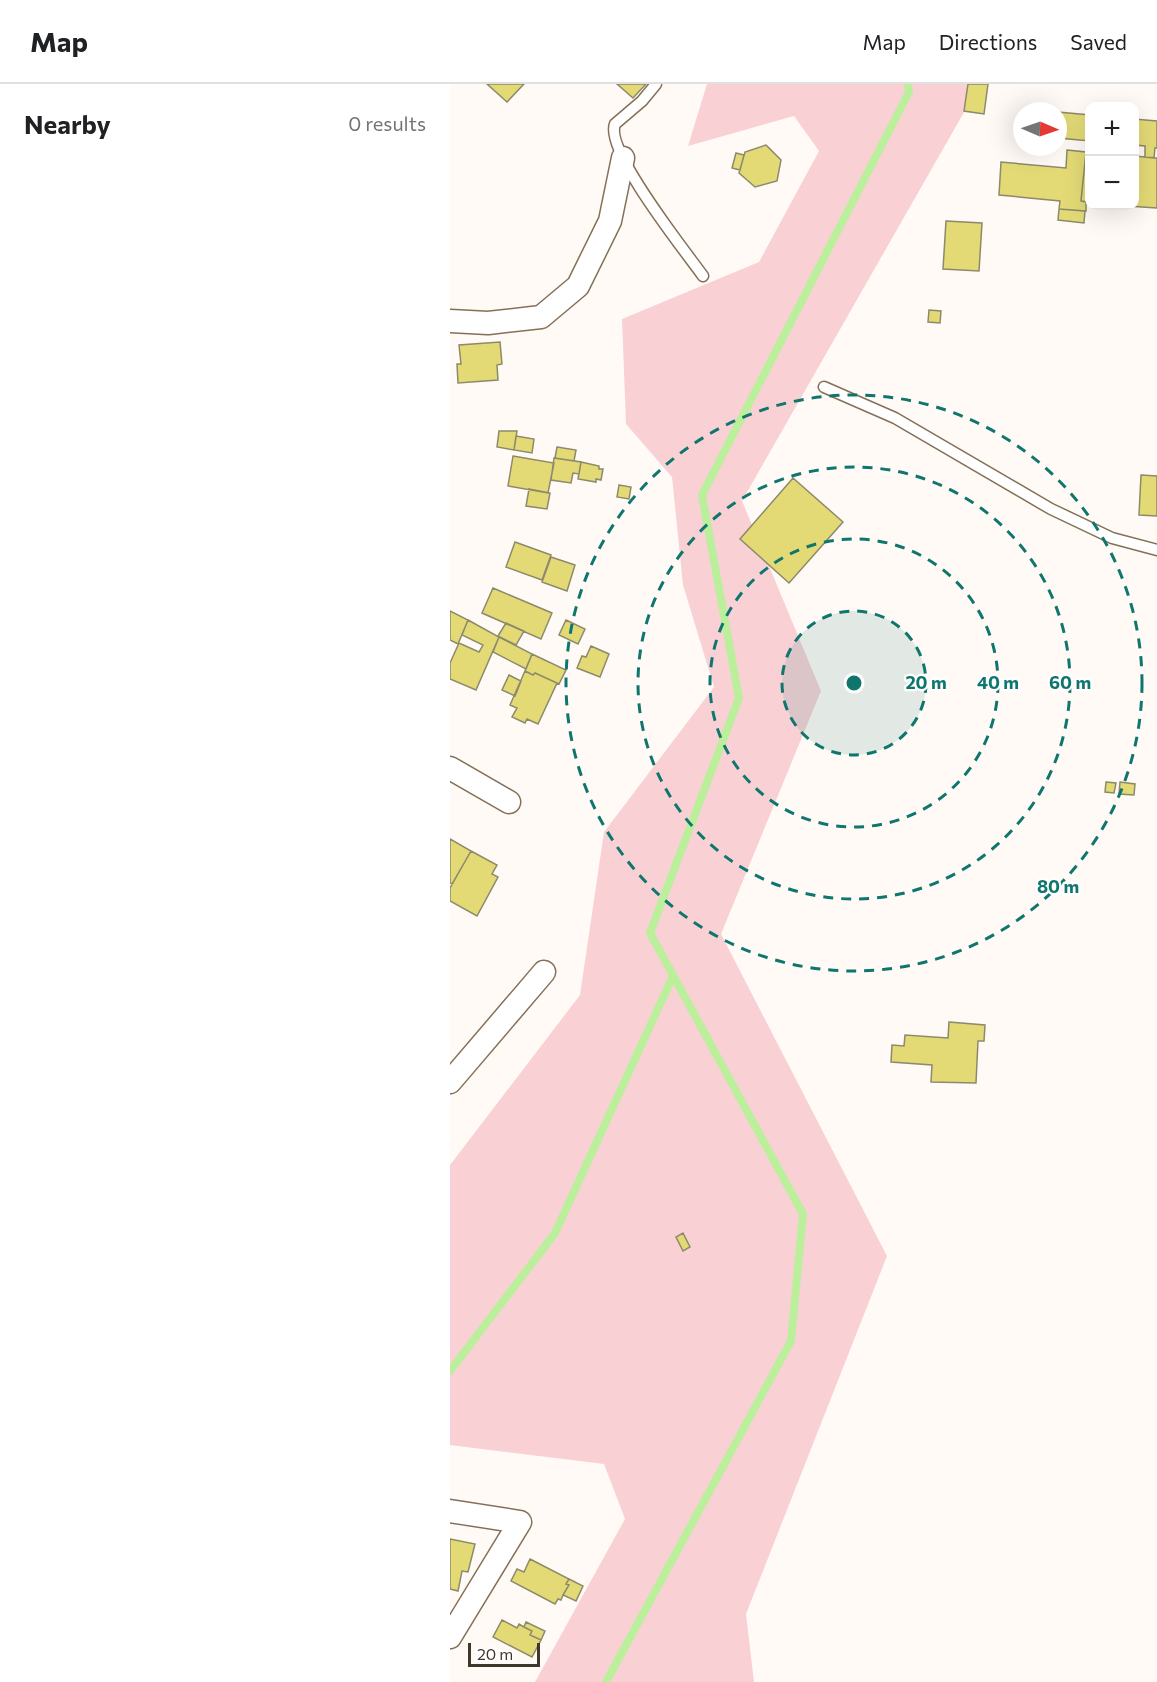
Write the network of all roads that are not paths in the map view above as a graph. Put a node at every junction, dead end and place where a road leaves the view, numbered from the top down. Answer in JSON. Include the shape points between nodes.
{"nodes":[{"id":1,"x":656,"y":84,"type":"edge"},
{"id":2,"x":623,"y":158,"type":"junction"},
{"id":3,"x":704,"y":276,"type":"dead end"},
{"id":4,"x":450,"y":321,"type":"edge"},
{"id":5,"x":824,"y":387,"type":"dead end"},
{"id":6,"x":1157,"y":550,"type":"edge"},
{"id":7,"x":450,"y":768,"type":"edge"},
{"id":8,"x":509,"y":802,"type":"dead end"},
{"id":9,"x":544,"y":972,"type":"dead end"},
{"id":10,"x":450,"y":1082,"type":"edge"},
{"id":11,"x":450,"y":1510,"type":"edge"},
{"id":12,"x":450,"y":1637,"type":"edge"}],
"edges":[{"from":1,"to":2,"type":"lane","via":[[615,124],[613,129]]},
{"from":2,"to":3,"type":"lane","via":[[643,193]]},
{"from":2,"to":4,"type":"street","via":[[610,221],[578,286],[541,317],[488,323]]},
{"from":5,"to":6,"type":"lane","via":[[895,418],[1051,509],[1112,538]]},
{"from":7,"to":8,"type":"street"},
{"from":9,"to":10,"type":"street"},
{"from":11,"to":12,"type":"street","via":[[520,1521]]}]}
